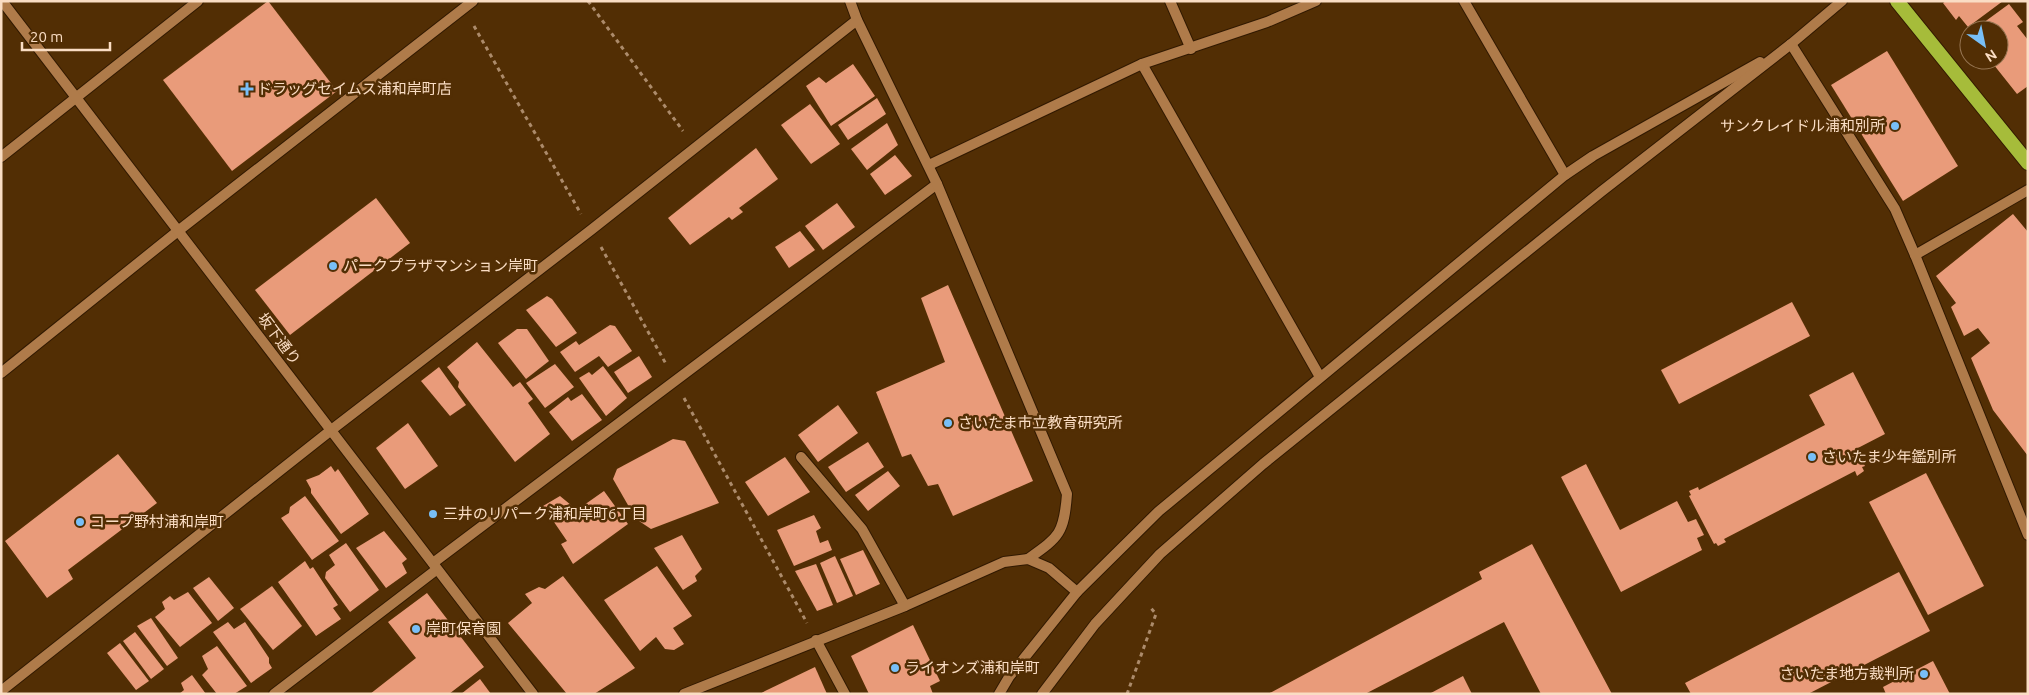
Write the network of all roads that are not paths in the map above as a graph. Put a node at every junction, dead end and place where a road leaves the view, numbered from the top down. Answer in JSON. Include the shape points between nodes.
{"nodes":[{"id":1,"x":2,"y":1,"type":"edge"},
{"id":2,"x":198,"y":1,"type":"edge"},
{"id":3,"x":474,"y":1,"type":"edge"},
{"id":4,"x":850,"y":1,"type":"edge"},
{"id":5,"x":1170,"y":1,"type":"edge"},
{"id":6,"x":1316,"y":1,"type":"edge"},
{"id":7,"x":1464,"y":1,"type":"edge"},
{"id":8,"x":1842,"y":1,"type":"edge"},
{"id":9,"x":1897,"y":1,"type":"edge"},
{"id":10,"x":857,"y":20,"type":"junction"},
{"id":11,"x":1791,"y":44,"type":"junction"},
{"id":12,"x":1191,"y":49,"type":"junction"},
{"id":13,"x":1142,"y":64,"type":"junction"},
{"id":14,"x":76,"y":99,"type":"junction"},
{"id":15,"x":1,"y":157,"type":"edge"},
{"id":16,"x":2028,"y":163,"type":"edge"},
{"id":17,"x":929,"y":165,"type":"junction"},
{"id":18,"x":1565,"y":175,"type":"junction"},
{"id":19,"x":937,"y":184,"type":"junction"},
{"id":20,"x":2028,"y":190,"type":"edge"},
{"id":21,"x":178,"y":231,"type":"junction"},
{"id":22,"x":1915,"y":255,"type":"junction"},
{"id":23,"x":1,"y":373,"type":"edge"},
{"id":24,"x":1320,"y":377,"type":"junction"},
{"id":25,"x":330,"y":431,"type":"junction"},
{"id":26,"x":802,"y":457,"type":"dead end"},
{"id":27,"x":2028,"y":535,"type":"edge"},
{"id":28,"x":1028,"y":559,"type":"junction"},
{"id":29,"x":435,"y":567,"type":"junction"},
{"id":30,"x":1078,"y":592,"type":"junction"},
{"id":31,"x":905,"y":606,"type":"junction"},
{"id":32,"x":816,"y":640,"type":"junction"},
{"id":33,"x":1,"y":691,"type":"edge"},
{"id":34,"x":274,"y":694,"type":"edge"},
{"id":35,"x":533,"y":694,"type":"edge"},
{"id":36,"x":684,"y":694,"type":"edge"},
{"id":37,"x":844,"y":694,"type":"edge"},
{"id":38,"x":999,"y":694,"type":"edge"},
{"id":39,"x":1042,"y":694,"type":"edge"}],
"edges":[{"from":1,"to":14,"type":"street","name":"坂下通り"},
{"from":2,"to":14,"type":"street"},
{"from":3,"to":21,"type":"street"},
{"from":4,"to":10,"type":"street"},
{"from":5,"to":12,"type":"street"},
{"from":6,"to":12,"type":"street"},
{"from":7,"to":18,"type":"street"},
{"from":8,"to":11,"type":"street"},
{"from":9,"to":16,"type":"highway"},
{"from":10,"to":17,"type":"street"},
{"from":10,"to":25,"type":"street"},
{"from":11,"to":18,"type":"street","via":[[1592,156]]},
{"from":11,"to":22,"type":"street","via":[[1895,209]]},
{"from":11,"to":39,"type":"street","via":[[1602,191],[1241,483],[1160,554],[1095,624]]},
{"from":12,"to":13,"type":"street"},
{"from":13,"to":17,"type":"street"},
{"from":13,"to":24,"type":"street"},
{"from":14,"to":15,"type":"street"},
{"from":14,"to":21,"type":"street","name":"坂下通り"},
{"from":17,"to":19,"type":"street"},
{"from":18,"to":24,"type":"street"},
{"from":19,"to":28,"type":"street","via":[[1067,494],[1066,517],[1056,538]]},
{"from":19,"to":29,"type":"street"},
{"from":20,"to":22,"type":"street"},
{"from":21,"to":23,"type":"street"},
{"from":21,"to":25,"type":"street","name":"坂下通り"},
{"from":22,"to":27,"type":"street"},
{"from":24,"to":30,"type":"street","via":[[1159,511]]},
{"from":25,"to":29,"type":"street","name":"坂下通り"},
{"from":25,"to":33,"type":"street"},
{"from":26,"to":31,"type":"street","via":[[862,529]]},
{"from":28,"to":30,"type":"street","via":[[1049,568]]},
{"from":28,"to":31,"type":"street","via":[[1004,562]]},
{"from":29,"to":34,"type":"street"},
{"from":29,"to":35,"type":"street","name":"坂下通り"},
{"from":30,"to":38,"type":"street","via":[[1009,677]]},
{"from":31,"to":32,"type":"street"},
{"from":32,"to":36,"type":"street"},
{"from":32,"to":37,"type":"street"}]}
